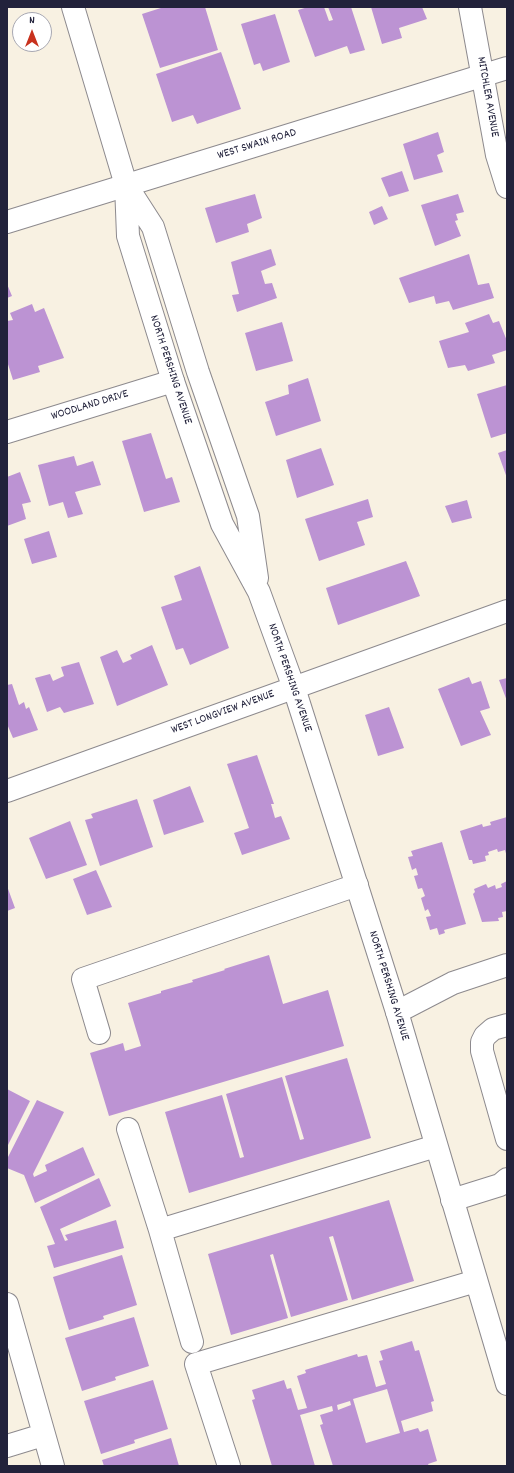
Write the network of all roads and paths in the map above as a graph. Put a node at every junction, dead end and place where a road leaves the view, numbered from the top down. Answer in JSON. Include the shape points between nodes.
{"nodes":[{"id":1,"x":73,"y":7,"type":"edge"},
{"id":2,"x":470,"y":7,"type":"edge"},
{"id":3,"x":507,"y":68,"type":"edge"},
{"id":4,"x":483,"y":75,"type":"junction"},
{"id":5,"x":126,"y":185,"type":"junction"},
{"id":6,"x":507,"y":187,"type":"edge"},
{"id":7,"x":7,"y":222,"type":"edge"},
{"id":8,"x":173,"y":381,"type":"junction"},
{"id":9,"x":7,"y":432,"type":"edge"},
{"id":10,"x":259,"y":592,"type":"junction"},
{"id":11,"x":507,"y":611,"type":"edge"},
{"id":12,"x":294,"y":688,"type":"junction"},
{"id":13,"x":7,"y":791,"type":"edge"},
{"id":14,"x":357,"y":885,"type":"junction"},
{"id":15,"x":507,"y":965,"type":"edge"},
{"id":16,"x":397,"y":1012,"type":"junction"},
{"id":17,"x":507,"y":1025,"type":"edge"},
{"id":18,"x":99,"y":1033,"type":"dead end"},
{"id":19,"x":128,"y":1129,"type":"dead end"},
{"id":20,"x":507,"y":1140,"type":"edge"},
{"id":21,"x":436,"y":1146,"type":"junction"},
{"id":22,"x":505,"y":1184,"type":"edge"},
{"id":23,"x":452,"y":1200,"type":"junction"},
{"id":24,"x":160,"y":1230,"type":"junction"},
{"id":25,"x":476,"y":1281,"type":"junction"},
{"id":26,"x":7,"y":1304,"type":"edge"},
{"id":27,"x":192,"y":1342,"type":"dead end"},
{"id":28,"x":507,"y":1384,"type":"edge"},
{"id":29,"x":43,"y":1435,"type":"junction"},
{"id":30,"x":7,"y":1446,"type":"edge"},
{"id":31,"x":53,"y":1466,"type":"edge"},
{"id":32,"x":229,"y":1466,"type":"edge"}],
"edges":[{"from":1,"to":5,"type":"main road","name":"NORTH PERSHING AVENUE"},
{"from":2,"to":4,"type":"main road","name":"MITCHLER AVENUE"},
{"from":3,"to":4,"type":"main road","name":"WEST SWAIN ROAD"},
{"from":4,"to":5,"type":"main road","name":"WEST SWAIN ROAD"},
{"from":4,"to":6,"type":"main road","name":"MITCHLER AVENUE","via":[[497,155]]},
{"from":5,"to":7,"type":"main road","name":"WEST SWAIN ROAD"},
{"from":5,"to":8,"type":"main road","name":"NORTH PERSHING AVENUE","via":[[128,236]]},
{"from":5,"to":10,"type":"main road","name":"NORTH PERSHING AVENUE","via":[[153,227],[198,372],[248,516]]},
{"from":8,"to":9,"type":"main road","name":"WOODLAND DRIVE"},
{"from":8,"to":10,"type":"main road","name":"NORTH PERSHING AVENUE","via":[[222,524]]},
{"from":10,"to":12,"type":"main road","name":"NORTH PERSHING AVENUE"},
{"from":11,"to":12,"type":"main road","name":"WEST LONGVIEW AVENUE"},
{"from":12,"to":13,"type":"main road","name":"WEST LONGVIEW AVENUE"},
{"from":12,"to":14,"type":"main road","name":"NORTH PERSHING AVENUE"},
{"from":14,"to":16,"type":"main road","name":"NORTH PERSHING AVENUE"},
{"from":14,"to":18,"type":"main road","via":[[83,980]]},
{"from":15,"to":16,"type":"main road","via":[[453,983]]},
{"from":16,"to":21,"type":"main road","name":"NORTH PERSHING AVENUE"},
{"from":17,"to":20,"type":"main road","via":[[492,1029],[485,1036],[482,1051]]},
{"from":19,"to":24,"type":"main road"},
{"from":21,"to":23,"type":"main road","name":"NORTH PERSHING AVENUE"},
{"from":21,"to":24,"type":"main road"},
{"from":22,"to":23,"type":"main road"},
{"from":23,"to":25,"type":"main road","name":"NORTH PERSHING AVENUE"},
{"from":24,"to":27,"type":"main road"},
{"from":25,"to":28,"type":"main road","name":"NORTH PERSHING AVENUE"},
{"from":25,"to":32,"type":"main road","via":[[196,1364]]},
{"from":26,"to":29,"type":"main road"},
{"from":29,"to":30,"type":"main road"},
{"from":29,"to":31,"type":"main road"}]}
